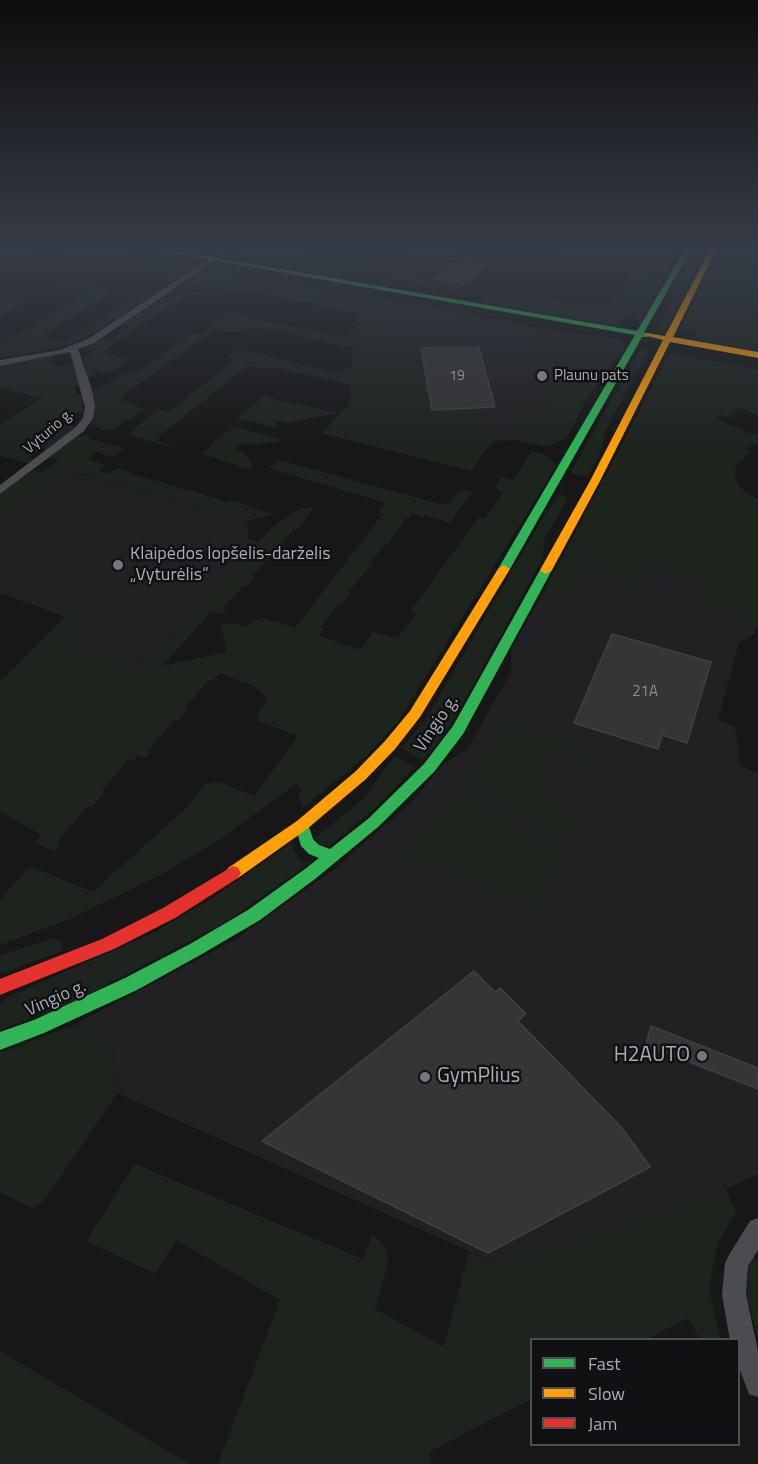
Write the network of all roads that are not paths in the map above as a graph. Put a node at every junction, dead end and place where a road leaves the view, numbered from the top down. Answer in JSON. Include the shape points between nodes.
{"nodes":[{"id":1,"x":132,"y":314,"type":"edge"},
{"id":2,"x":513,"y":314,"type":"edge"},
{"id":3,"x":652,"y":314,"type":"edge"},
{"id":4,"x":680,"y":314,"type":"edge"},
{"id":5,"x":640,"y":337,"type":"junction"},
{"id":6,"x":667,"y":341,"type":"junction"},
{"id":7,"x":73,"y":348,"type":"junction"},
{"id":8,"x":758,"y":356,"type":"edge"},
{"id":9,"x":758,"y":360,"type":"edge"},
{"id":10,"x":0,"y":363,"type":"edge"},
{"id":11,"x":551,"y":489,"type":"junction"},
{"id":12,"x":0,"y":491,"type":"edge"},
{"id":13,"x":574,"y":498,"type":"junction"},
{"id":14,"x":302,"y":825,"type":"junction"},
{"id":15,"x":333,"y":856,"type":"junction"},
{"id":16,"x":0,"y":987,"type":"edge"},
{"id":17,"x":0,"y":1041,"type":"edge"},
{"id":18,"x":758,"y":1229,"type":"edge"},
{"id":19,"x":758,"y":1384,"type":"edge"}],
"edges":[{"from":1,"to":7,"type":"street"},
{"from":2,"to":5,"type":"main road"},
{"from":3,"to":5,"type":"main road","name":"Vingio g."},
{"from":4,"to":6,"type":"main road","name":"Vingio g."},
{"from":5,"to":6,"type":"main road"},
{"from":5,"to":11,"type":"main road","name":"Vingio g."},
{"from":6,"to":8,"type":"main road"},
{"from":6,"to":9,"type":"main road"},
{"from":6,"to":13,"type":"main road","name":"Vingio g."},
{"from":7,"to":10,"type":"street"},
{"from":7,"to":12,"type":"street","name":"Vyturio g.","via":[[87,390],[88,418],[80,429]]},
{"from":11,"to":13,"type":"main road"},
{"from":11,"to":14,"type":"main road","name":"Vingio g.","via":[[416,714],[361,775]]},
{"from":13,"to":15,"type":"main road","name":"Vingio g.","via":[[458,730],[398,800]]},
{"from":14,"to":15,"type":"main road","via":[[306,842],[314,850]]},
{"from":14,"to":16,"type":"main road","name":"Vingio g.","via":[[169,913],[108,944]]},
{"from":15,"to":17,"type":"main road","name":"Vingio g.","via":[[254,915],[196,950],[59,1018]]},
{"from":18,"to":19,"type":"street","via":[[737,1263],[734,1295],[743,1342]]}]}
